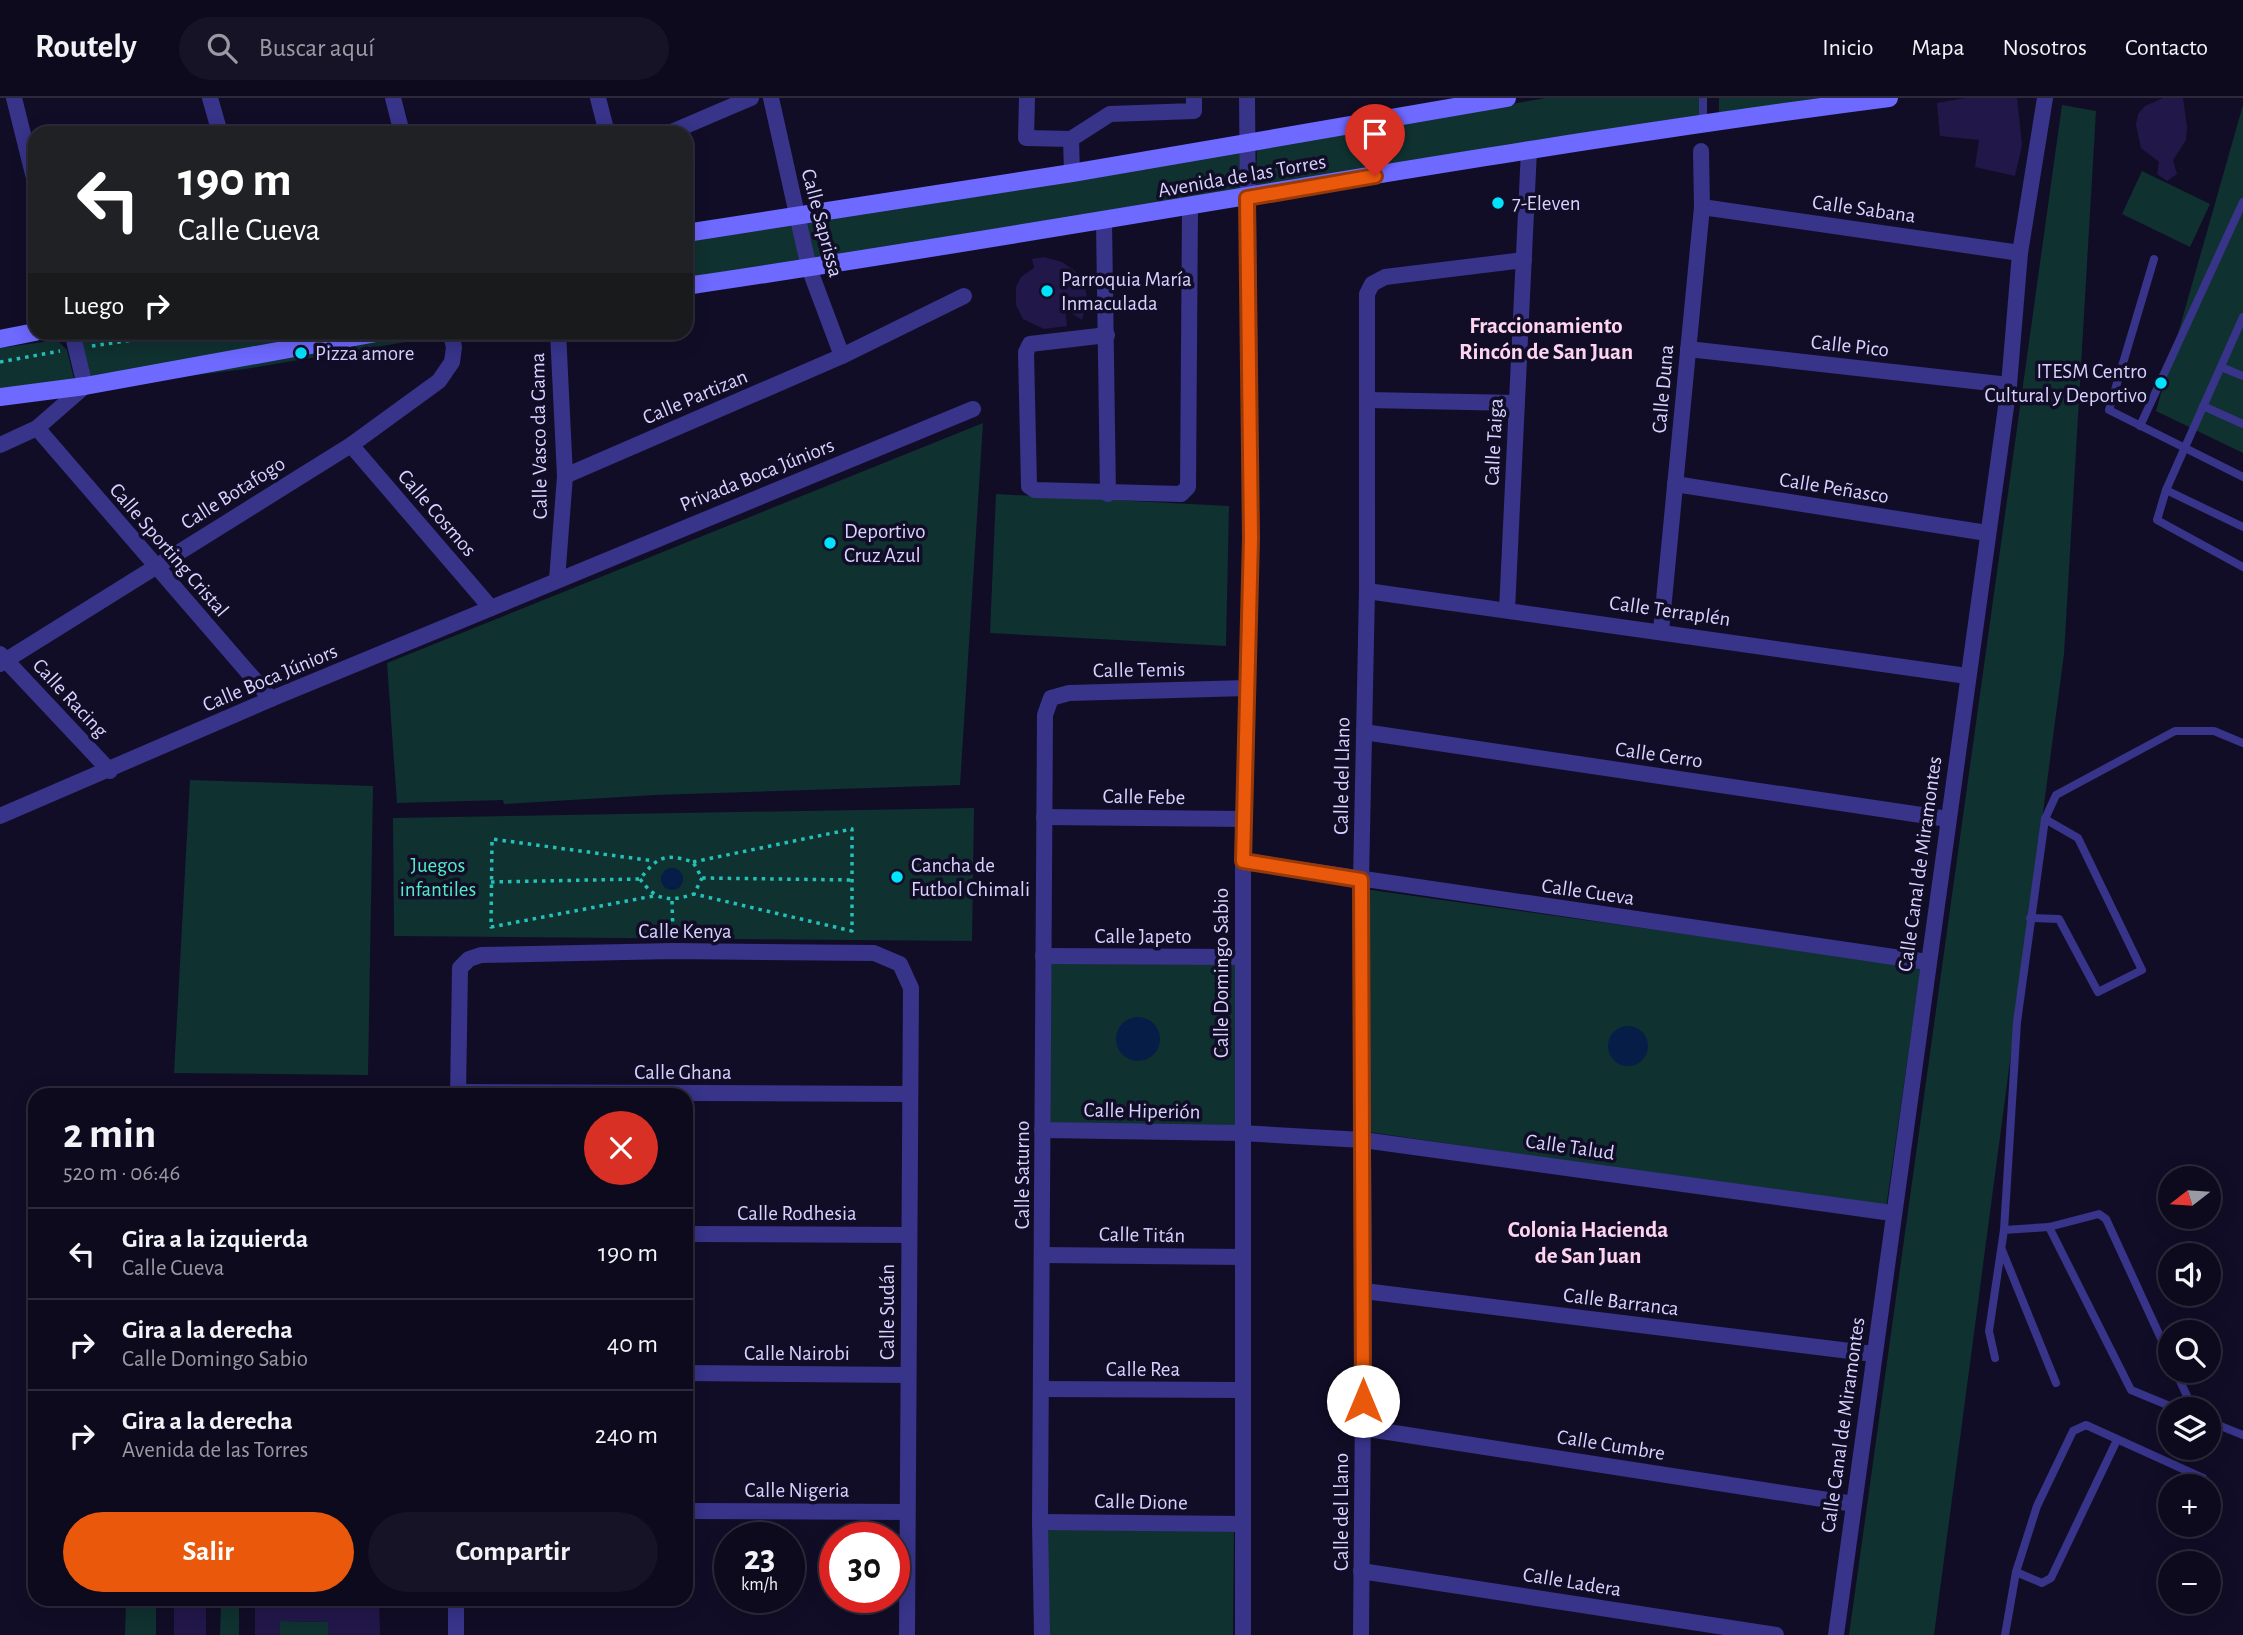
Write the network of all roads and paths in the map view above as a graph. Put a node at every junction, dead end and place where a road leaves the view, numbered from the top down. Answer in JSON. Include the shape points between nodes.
{"nodes":[{"id":1,"x":15,"y":98,"type":"edge"},
{"id":2,"x":210,"y":98,"type":"edge"},
{"id":3,"x":393,"y":98,"type":"edge"},
{"id":4,"x":598,"y":98,"type":"edge"},
{"id":5,"x":751,"y":98,"type":"edge"},
{"id":6,"x":771,"y":98,"type":"edge"},
{"id":7,"x":1027,"y":98,"type":"edge"},
{"id":8,"x":1194,"y":98,"type":"edge"},
{"id":9,"x":1247,"y":98,"type":"edge"},
{"id":10,"x":1503,"y":98,"type":"edge"},
{"id":11,"x":1703,"y":98,"type":"edge"},
{"id":12,"x":1889,"y":98,"type":"edge"},
{"id":13,"x":2045,"y":98,"type":"edge"},
{"id":14,"x":1110,"y":106,"type":"edge"},
{"id":15,"x":1703,"y":122,"type":"junction"},
{"id":16,"x":218,"y":126,"type":"edge"},
{"id":17,"x":399,"y":126,"type":"edge"},
{"id":18,"x":605,"y":126,"type":"edge"},
{"id":19,"x":685,"y":126,"type":"edge"},
{"id":20,"x":1070,"y":139,"type":"junction"},
{"id":21,"x":1247,"y":144,"type":"junction"},
{"id":22,"x":1529,"y":150,"type":"junction"},
{"id":23,"x":1701,"y":151,"type":"dead end"},
{"id":24,"x":28,"y":152,"type":"edge"},
{"id":25,"x":1072,"y":173,"type":"junction"},
{"id":26,"x":1247,"y":198,"type":"junction"},
{"id":27,"x":2243,"y":202,"type":"edge"},
{"id":28,"x":1702,"y":207,"type":"junction"},
{"id":29,"x":1190,"y":208,"type":"junction"},
{"id":30,"x":795,"y":215,"type":"junction"},
{"id":31,"x":1104,"y":222,"type":"junction"},
{"id":32,"x":693,"y":232,"type":"edge"},
{"id":33,"x":2020,"y":253,"type":"junction"},
{"id":34,"x":2154,"y":259,"type":"dead end"},
{"id":35,"x":1524,"y":260,"type":"junction"},
{"id":36,"x":809,"y":268,"type":"junction"},
{"id":37,"x":693,"y":285,"type":"edge"},
{"id":38,"x":964,"y":296,"type":"dead end"},
{"id":39,"x":2242,"y":320,"type":"edge"},
{"id":40,"x":28,"y":333,"type":"edge"},
{"id":41,"x":1107,"y":335,"type":"junction"},
{"id":42,"x":0,"y":339,"type":"edge"},
{"id":43,"x":74,"y":340,"type":"edge"},
{"id":44,"x":338,"y":340,"type":"edge"},
{"id":45,"x":451,"y":340,"type":"edge"},
{"id":46,"x":558,"y":340,"type":"edge"},
{"id":47,"x":1688,"y":349,"type":"junction"},
{"id":48,"x":842,"y":356,"type":"junction"},
{"id":49,"x":0,"y":362,"type":"edge"},
{"id":50,"x":2221,"y":367,"type":"junction"},
{"id":51,"x":2243,"y":376,"type":"edge"},
{"id":52,"x":2008,"y":385,"type":"junction"},
{"id":53,"x":85,"y":386,"type":"junction"},
{"id":54,"x":0,"y":397,"type":"edge"},
{"id":55,"x":1368,"y":400,"type":"junction"},
{"id":56,"x":1517,"y":403,"type":"junction"},
{"id":57,"x":2203,"y":406,"type":"junction"},
{"id":58,"x":973,"y":409,"type":"dead end"},
{"id":59,"x":2243,"y":424,"type":"edge"},
{"id":60,"x":2140,"y":426,"type":"junction"},
{"id":61,"x":37,"y":428,"type":"junction"},
{"id":62,"x":351,"y":445,"type":"junction"},
{"id":63,"x":0,"y":446,"type":"edge"},
{"id":64,"x":2184,"y":449,"type":"junction"},
{"id":65,"x":565,"y":476,"type":"junction"},
{"id":66,"x":2243,"y":477,"type":"edge"},
{"id":67,"x":1675,"y":484,"type":"junction"},
{"id":68,"x":2166,"y":490,"type":"junction"},
{"id":69,"x":1108,"y":494,"type":"junction"},
{"id":70,"x":2243,"y":527,"type":"edge"},
{"id":71,"x":1987,"y":533,"type":"junction"},
{"id":72,"x":154,"y":566,"type":"junction"},
{"id":73,"x":2243,"y":567,"type":"edge"},
{"id":74,"x":557,"y":580,"type":"junction"},
{"id":75,"x":1367,"y":591,"type":"junction"},
{"id":76,"x":491,"y":608,"type":"junction"},
{"id":77,"x":1507,"y":610,"type":"junction"},
{"id":78,"x":1661,"y":631,"type":"junction"},
{"id":79,"x":2,"y":660,"type":"edge"},
{"id":80,"x":1967,"y":676,"type":"junction"},
{"id":81,"x":1247,"y":688,"type":"junction"},
{"id":82,"x":271,"y":699,"type":"junction"},
{"id":83,"x":1045,"y":715,"type":"joint"},
{"id":84,"x":1364,"y":732,"type":"junction"},
{"id":85,"x":2243,"y":743,"type":"edge"},
{"id":86,"x":110,"y":771,"type":"junction"},
{"id":87,"x":0,"y":816,"type":"edge"},
{"id":88,"x":1044,"y":817,"type":"junction"},
{"id":89,"x":1243,"y":819,"type":"junction"},
{"id":90,"x":1948,"y":819,"type":"junction"},
{"id":91,"x":2045,"y":819,"type":"junction"},
{"id":92,"x":654,"y":861,"type":"junction"},
{"id":93,"x":1243,"y":861,"type":"junction"},
{"id":94,"x":693,"y":862,"type":"junction"},
{"id":95,"x":702,"y":878,"type":"junction"},
{"id":96,"x":640,"y":879,"type":"junction"},
{"id":97,"x":852,"y":880,"type":"junction"},
{"id":98,"x":1361,"y":880,"type":"junction"},
{"id":99,"x":491,"y":882,"type":"junction"},
{"id":100,"x":694,"y":894,"type":"junction"},
{"id":101,"x":653,"y":896,"type":"junction"},
{"id":102,"x":672,"y":901,"type":"junction"},
{"id":103,"x":2030,"y":918,"type":"junction"},
{"id":104,"x":673,"y":951,"type":"junction"},
{"id":105,"x":1043,"y":956,"type":"junction"},
{"id":106,"x":1242,"y":957,"type":"junction"},
{"id":107,"x":1928,"y":962,"type":"junction"},
{"id":108,"x":911,"y":988,"type":"joint"},
{"id":109,"x":458,"y":1088,"type":"edge"},
{"id":110,"x":693,"y":1094,"type":"edge"},
{"id":111,"x":908,"y":1094,"type":"junction"},
{"id":112,"x":1042,"y":1130,"type":"junction"},
{"id":113,"x":1241,"y":1133,"type":"junction"},
{"id":114,"x":1363,"y":1140,"type":"junction"},
{"id":115,"x":1892,"y":1213,"type":"junction"},
{"id":116,"x":2049,"y":1227,"type":"junction"},
{"id":117,"x":2004,"y":1230,"type":"junction"},
{"id":118,"x":693,"y":1234,"type":"edge"},
{"id":119,"x":908,"y":1235,"type":"junction"},
{"id":120,"x":2001,"y":1248,"type":"junction"},
{"id":121,"x":1043,"y":1255,"type":"junction"},
{"id":122,"x":1242,"y":1257,"type":"junction"},
{"id":123,"x":1364,"y":1291,"type":"junction"},
{"id":124,"x":2158,"y":1332,"type":"edge"},
{"id":125,"x":1874,"y":1354,"type":"junction"},
{"id":126,"x":1995,"y":1358,"type":"dead end"},
{"id":127,"x":693,"y":1373,"type":"edge"},
{"id":128,"x":908,"y":1375,"type":"junction"},
{"id":129,"x":2056,"y":1383,"type":"dead end"},
{"id":130,"x":1043,"y":1389,"type":"junction"},
{"id":131,"x":1243,"y":1390,"type":"junction"},
{"id":132,"x":2158,"y":1401,"type":"edge"},
{"id":133,"x":2221,"y":1427,"type":"edge"},
{"id":134,"x":1362,"y":1428,"type":"junction"},
{"id":135,"x":2243,"y":1435,"type":"edge"},
{"id":136,"x":2116,"y":1440,"type":"junction"},
{"id":137,"x":2194,"y":1474,"type":"edge"},
{"id":138,"x":1854,"y":1504,"type":"junction"},
{"id":139,"x":693,"y":1511,"type":"edge"},
{"id":140,"x":907,"y":1512,"type":"junction"},
{"id":141,"x":1040,"y":1522,"type":"junction"},
{"id":142,"x":1242,"y":1524,"type":"junction"},
{"id":143,"x":1361,"y":1571,"type":"junction"},
{"id":144,"x":2016,"y":1572,"type":"junction"},
{"id":145,"x":456,"y":1606,"type":"edge"},
{"id":146,"x":456,"y":1635,"type":"edge"},
{"id":147,"x":907,"y":1635,"type":"edge"},
{"id":148,"x":1042,"y":1635,"type":"edge"},
{"id":149,"x":1243,"y":1635,"type":"edge"},
{"id":150,"x":1361,"y":1635,"type":"edge"},
{"id":151,"x":1776,"y":1635,"type":"edge"},
{"id":152,"x":1836,"y":1635,"type":"edge"},
{"id":153,"x":2005,"y":1635,"type":"edge"}],
"edges":[{"from":1,"to":24,"type":"street"},
{"from":2,"to":16,"type":"street"},
{"from":3,"to":17,"type":"street"},
{"from":4,"to":18,"type":"street"},
{"from":5,"to":19,"type":"street"},
{"from":6,"to":30,"type":"street","name":"Calle Saprissa"},
{"from":7,"to":20,"type":"street","via":[[1026,138]]},
{"from":8,"to":14,"type":"street","via":[[1194,111]]},
{"from":9,"to":21,"type":"street","name":"Calle Domingo Sabio"},
{"from":10,"to":21,"type":"street","name":"Avenida de las Torres"},
{"from":11,"to":15,"type":"lane"},
{"from":12,"to":15,"type":"street","name":"Avenida de las Torres"},
{"from":13,"to":33,"type":"street","name":"Calle Canal de Miramontes"},
{"from":14,"to":20,"type":"street"},
{"from":15,"to":22,"type":"street","name":"Avenida de las Torres"},
{"from":20,"to":25,"type":"street"},
{"from":21,"to":25,"type":"street","name":"Avenida de las Torres"},
{"from":21,"to":26,"type":"street","name":"Calle Domingo Sabio"},
{"from":22,"to":26,"type":"street","name":"Avenida de las Torres"},
{"from":22,"to":35,"type":"street","name":"Calle Taiga"},
{"from":23,"to":28,"type":"street","name":"Calle Duna"},
{"from":25,"to":30,"type":"street","name":"Avenida de las Torres"},
{"from":26,"to":29,"type":"street","name":"Avenida de las Torres"},
{"from":26,"to":81,"type":"street","name":"Calle Domingo Sabio","via":[[1251,538]]},
{"from":27,"to":60,"type":"lane"},
{"from":28,"to":33,"type":"street","name":"Calle Sabana"},
{"from":28,"to":47,"type":"street","name":"Calle Duna"},
{"from":29,"to":31,"type":"street","name":"Avenida de las Torres"},
{"from":29,"to":69,"type":"street","via":[[1188,487],[1181,495],[1171,496]]},
{"from":30,"to":32,"type":"street","name":"Avenida de las Torres"},
{"from":30,"to":36,"type":"street","name":"Calle Saprissa"},
{"from":31,"to":36,"type":"street","name":"Avenida de las Torres"},
{"from":31,"to":41,"type":"street"},
{"from":33,"to":52,"type":"street","name":"Calle Canal de Miramontes"},
{"from":34,"to":60,"type":"lane","via":[[2109,410]]},
{"from":35,"to":55,"type":"street","name":"Calle del Llano","via":[[1385,277],[1372,284],[1367,294]]},
{"from":35,"to":56,"type":"street","name":"Calle Taiga"},
{"from":36,"to":37,"type":"street","name":"Avenida de las Torres"},
{"from":36,"to":48,"type":"street","name":"Calle Saprissa"},
{"from":38,"to":48,"type":"street","name":"Calle Partizan"},
{"from":39,"to":50,"type":"lane"},
{"from":40,"to":42,"type":"street"},
{"from":41,"to":69,"type":"street"},
{"from":41,"to":69,"type":"street","via":[[1030,344],[1026,478],[1035,490]]},
{"from":43,"to":49,"type":"path"},
{"from":43,"to":53,"type":"street"},
{"from":44,"to":53,"type":"street"},
{"from":45,"to":62,"type":"street","name":"Calle Botafogo","via":[[453,355],[445,376]]},
{"from":46,"to":65,"type":"street","name":"Calle Vasco da Gama"},
{"from":47,"to":52,"type":"street","name":"Calle Pico"},
{"from":47,"to":67,"type":"street","name":"Calle Duna"},
{"from":48,"to":65,"type":"street","name":"Calle Partizan"},
{"from":50,"to":51,"type":"lane"},
{"from":50,"to":57,"type":"lane"},
{"from":52,"to":71,"type":"street","name":"Calle Canal de Miramontes"},
{"from":53,"to":54,"type":"street"},
{"from":53,"to":61,"type":"street"},
{"from":55,"to":56,"type":"street"},
{"from":55,"to":75,"type":"street","name":"Calle del Llano"},
{"from":56,"to":77,"type":"street","name":"Calle Taiga"},
{"from":57,"to":59,"type":"lane"},
{"from":57,"to":64,"type":"lane"},
{"from":58,"to":74,"type":"street","name":"Privada Boca Júniors"},
{"from":60,"to":64,"type":"lane"},
{"from":61,"to":63,"type":"street"},
{"from":61,"to":72,"type":"street","name":"Calle Sporting Cristal"},
{"from":62,"to":72,"type":"street","name":"Calle Botafogo"},
{"from":62,"to":76,"type":"street","name":"Calle Cosmos"},
{"from":64,"to":66,"type":"lane"},
{"from":64,"to":68,"type":"lane"},
{"from":65,"to":74,"type":"street","name":"Calle Vasco da Gama"},
{"from":67,"to":71,"type":"street","name":"Calle Peñasco"},
{"from":67,"to":78,"type":"street","name":"Calle Duna"},
{"from":68,"to":70,"type":"lane"},
{"from":68,"to":73,"type":"lane","via":[[2157,520]]},
{"from":71,"to":80,"type":"street","name":"Calle Canal de Miramontes"},
{"from":72,"to":79,"type":"street","name":"Calle Botafogo"},
{"from":72,"to":82,"type":"street","name":"Calle Sporting Cristal"},
{"from":74,"to":76,"type":"street","name":"Calle Boca Júniors"},
{"from":75,"to":77,"type":"street","name":"Calle Terraplén"},
{"from":75,"to":84,"type":"street","name":"Calle del Llano"},
{"from":76,"to":82,"type":"street","name":"Calle Boca Júniors"},
{"from":77,"to":78,"type":"street","name":"Calle Terraplén"},
{"from":78,"to":80,"type":"street","name":"Calle Terraplén"},
{"from":79,"to":86,"type":"street","name":"Calle Racing"},
{"from":80,"to":90,"type":"street","name":"Calle Canal de Miramontes"},
{"from":81,"to":83,"type":"street","name":"Calle Temis","via":[[1069,693],[1051,698]]},
{"from":81,"to":89,"type":"street","name":"Calle Domingo Sabio"},
{"from":82,"to":86,"type":"street","name":"Calle Boca Júniors"},
{"from":83,"to":88,"type":"street","name":"Calle Saturno"},
{"from":84,"to":90,"type":"street","name":"Calle Cerro"},
{"from":84,"to":98,"type":"street","name":"Calle del Llano"},
{"from":85,"to":91,"type":"lane","via":[[2214,731],[2175,731],[2056,795]]},
{"from":86,"to":87,"type":"street","name":"Calle Boca Júniors"},
{"from":88,"to":89,"type":"street","name":"Calle Febe"},
{"from":88,"to":105,"type":"street","name":"Calle Saturno"},
{"from":89,"to":93,"type":"street","name":"Calle Domingo Sabio"},
{"from":90,"to":107,"type":"street","name":"Calle Canal de Miramontes"},
{"from":91,"to":103,"type":"lane"},
{"from":91,"to":103,"type":"lane","via":[[2078,838],[2142,970],[2098,992],[2059,919]]},
{"from":92,"to":94,"type":"path","via":[[673,855]]},
{"from":92,"to":96,"type":"path"},
{"from":92,"to":99,"type":"path","via":[[492,839]]},
{"from":93,"to":98,"type":"street","name":"Calle Cueva"},
{"from":93,"to":106,"type":"street","name":"Calle Domingo Sabio"},
{"from":94,"to":95,"type":"path"},
{"from":94,"to":97,"type":"path","via":[[852,829]]},
{"from":95,"to":97,"type":"path"},
{"from":95,"to":100,"type":"path"},
{"from":96,"to":99,"type":"path"},
{"from":96,"to":101,"type":"path"},
{"from":97,"to":100,"type":"path","via":[[852,931]]},
{"from":98,"to":107,"type":"street","name":"Calle Cueva"},
{"from":98,"to":114,"type":"street","name":"Calle del Llano"},
{"from":99,"to":101,"type":"path","via":[[491,927]]},
{"from":100,"to":102,"type":"path"},
{"from":101,"to":102,"type":"path"},
{"from":102,"to":104,"type":"path"},
{"from":103,"to":117,"type":"lane","via":[[2017,1022]]},
{"from":104,"to":108,"type":"street","name":"Calle Kenya","via":[[874,953],[900,964]]},
{"from":104,"to":109,"type":"street","name":"Calle Kenya","via":[[469,958],[460,968],[458,981]]},
{"from":105,"to":106,"type":"street","name":"Calle Japeto"},
{"from":105,"to":112,"type":"street","name":"Calle Saturno"},
{"from":106,"to":113,"type":"street","name":"Calle Domingo Sabio"},
{"from":107,"to":115,"type":"street","name":"Calle Canal de Miramontes"},
{"from":108,"to":111,"type":"street","name":"Calle Sudán"},
{"from":110,"to":111,"type":"street","name":"Calle Ghana"},
{"from":111,"to":119,"type":"street","name":"Calle Sudán"},
{"from":112,"to":113,"type":"street","name":"Calle Hiperión"},
{"from":112,"to":121,"type":"street","name":"Calle Saturno"},
{"from":113,"to":114,"type":"street","name":"Calle Talud"},
{"from":113,"to":122,"type":"street","name":"Calle Domingo Sabio"},
{"from":114,"to":115,"type":"street","name":"Calle Talud"},
{"from":114,"to":123,"type":"street","name":"Calle del Llano"},
{"from":115,"to":125,"type":"street","name":"Calle Canal de Miramontes"},
{"from":116,"to":117,"type":"lane"},
{"from":116,"to":124,"type":"lane","via":[[2099,1214],[2106,1219]]},
{"from":116,"to":132,"type":"lane","via":[[2131,1390]]},
{"from":117,"to":120,"type":"lane"},
{"from":118,"to":119,"type":"street","name":"Calle Rodhesia"},
{"from":119,"to":128,"type":"street","name":"Calle Sudán"},
{"from":120,"to":126,"type":"lane","via":[[1989,1331]]},
{"from":120,"to":129,"type":"lane"},
{"from":121,"to":122,"type":"street","name":"Calle Titán"},
{"from":121,"to":130,"type":"street","name":"Calle Saturno"},
{"from":122,"to":131,"type":"street","name":"Calle Domingo Sabio"},
{"from":123,"to":125,"type":"street","name":"Calle Barranca"},
{"from":123,"to":134,"type":"street","name":"Calle del Llano"},
{"from":125,"to":138,"type":"street","name":"Calle Canal de Miramontes"},
{"from":127,"to":128,"type":"street","name":"Calle Nairobi"},
{"from":128,"to":140,"type":"street","name":"Calle Sudán"},
{"from":130,"to":131,"type":"street","name":"Calle Rea"},
{"from":130,"to":141,"type":"street","name":"Calle Saturno"},
{"from":131,"to":142,"type":"street","name":"Calle Domingo Sabio"},
{"from":133,"to":135,"type":"lane"},
{"from":134,"to":138,"type":"street","name":"Calle Cumbre"},
{"from":134,"to":143,"type":"street","name":"Calle del Llano"},
{"from":136,"to":137,"type":"lane"},
{"from":136,"to":144,"type":"lane","via":[[2051,1578],[2042,1583]]},
{"from":136,"to":144,"type":"lane","via":[[2086,1425],[2073,1431],[2037,1506]]},
{"from":138,"to":152,"type":"street","name":"Calle Canal de Miramontes"},
{"from":139,"to":140,"type":"street","name":"Calle Nigeria"},
{"from":140,"to":147,"type":"street","name":"Calle Sudán"},
{"from":141,"to":142,"type":"street","name":"Calle Dione"},
{"from":141,"to":148,"type":"street","name":"Calle Saturno"},
{"from":142,"to":149,"type":"street","name":"Calle Domingo Sabio"},
{"from":143,"to":150,"type":"street","name":"Calle del Llano"},
{"from":143,"to":151,"type":"street","name":"Calle Ladera"},
{"from":144,"to":153,"type":"lane"},
{"from":145,"to":146,"type":"street"}]}
